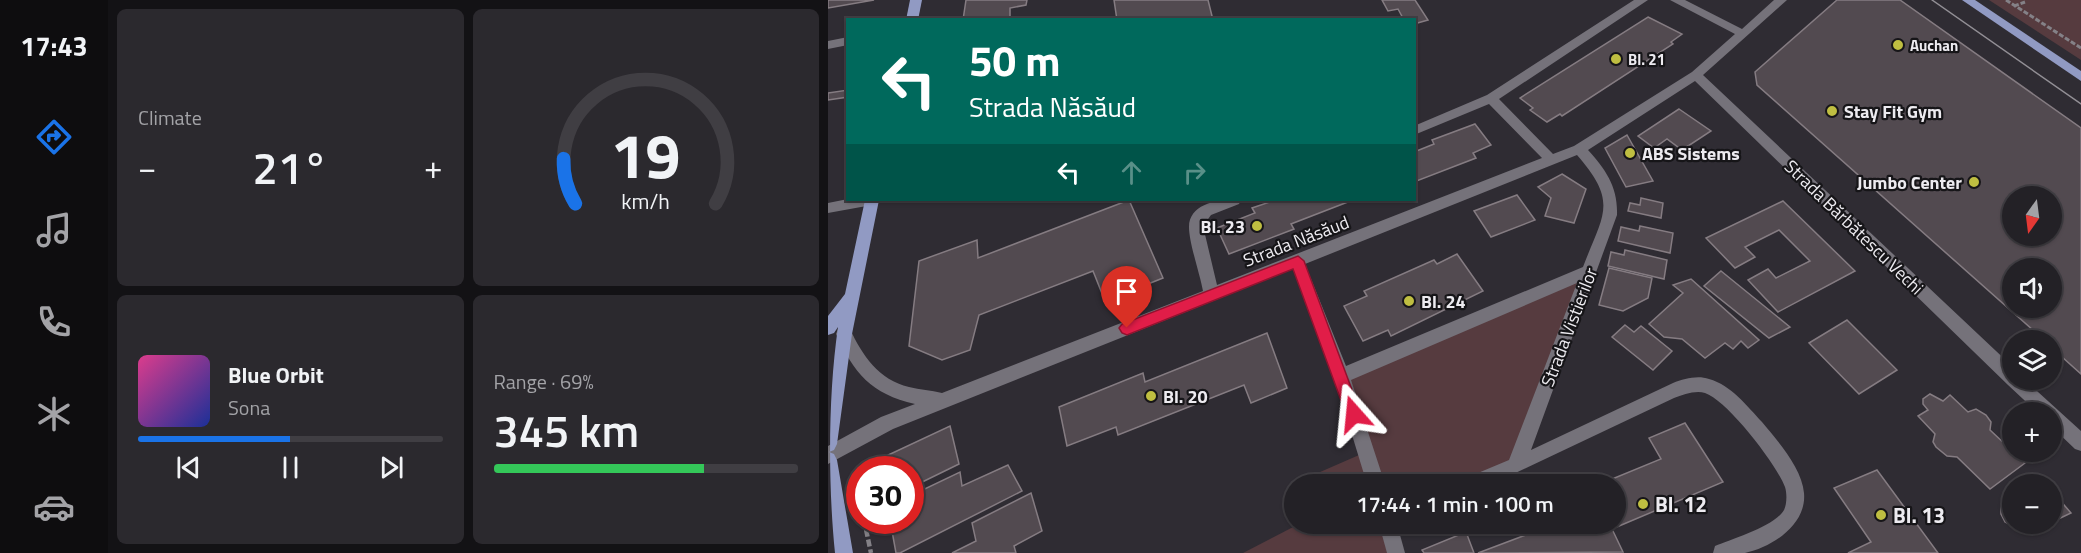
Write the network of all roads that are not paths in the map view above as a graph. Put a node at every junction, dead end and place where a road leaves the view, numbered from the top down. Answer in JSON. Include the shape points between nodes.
{"nodes":[{"id":1,"x":916,"y":0,"type":"edge"},
{"id":2,"x":1642,"y":0,"type":"edge"},
{"id":3,"x":1676,"y":0,"type":"edge"},
{"id":4,"x":1781,"y":0,"type":"edge"},
{"id":5,"x":1968,"y":0,"type":"edge"},
{"id":6,"x":912,"y":18,"type":"edge"},
{"id":7,"x":1743,"y":34,"type":"junction"},
{"id":8,"x":846,"y":41,"type":"edge"},
{"id":9,"x":828,"y":45,"type":"edge"},
{"id":10,"x":1696,"y":75,"type":"junction"},
{"id":11,"x":2081,"y":77,"type":"edge"},
{"id":12,"x":1491,"y":98,"type":"junction"},
{"id":13,"x":1416,"y":130,"type":"edge"},
{"id":14,"x":1579,"y":149,"type":"junction"},
{"id":15,"x":1552,"y":160,"type":"junction"},
{"id":16,"x":866,"y":201,"type":"edge"},
{"id":17,"x":872,"y":201,"type":"edge"},
{"id":18,"x":1231,"y":201,"type":"edge"},
{"id":19,"x":828,"y":208,"type":"edge"},
{"id":20,"x":1298,"y":261,"type":"junction"},
{"id":21,"x":1590,"y":272,"type":"junction"},
{"id":22,"x":1212,"y":295,"type":"junction"},
{"id":23,"x":836,"y":331,"type":"edge"},
{"id":24,"x":2002,"y":368,"type":"edge"},
{"id":25,"x":1342,"y":376,"type":"junction"},
{"id":26,"x":2025,"y":390,"type":"edge"},
{"id":27,"x":945,"y":400,"type":"junction"},
{"id":28,"x":2038,"y":402,"type":"edge"},
{"id":29,"x":2062,"y":425,"type":"edge"},
{"id":30,"x":2081,"y":443,"type":"edge"},
{"id":31,"x":828,"y":444,"type":"edge"},
{"id":32,"x":828,"y":455,"type":"edge"},
{"id":33,"x":828,"y":460,"type":"edge"},
{"id":34,"x":1516,"y":466,"type":"junction"},
{"id":35,"x":1373,"y":474,"type":"edge"},
{"id":36,"x":1496,"y":474,"type":"edge"},
{"id":37,"x":1391,"y":534,"type":"edge"},
{"id":38,"x":844,"y":553,"type":"edge"},
{"id":39,"x":1396,"y":553,"type":"edge"},
{"id":40,"x":1722,"y":553,"type":"edge"}],
"edges":[{"from":1,"to":6,"type":"main road"},
{"from":2,"to":12,"type":"street"},
{"from":3,"to":7,"type":"street"},
{"from":4,"to":7,"type":"street","name":"Strada Năsăud"},
{"from":5,"to":11,"type":"main road"},
{"from":7,"to":10,"type":"street","name":"Strada Năsăud"},
{"from":8,"to":9,"type":"street"},
{"from":10,"to":14,"type":"street","name":"Strada Năsăud"},
{"from":10,"to":24,"type":"street","name":"Strada Bărbătescu Vechi"},
{"from":12,"to":13,"type":"street"},
{"from":12,"to":15,"type":"street"},
{"from":14,"to":15,"type":"street","name":"Strada Năsăud"},
{"from":14,"to":21,"type":"street","name":"Strada Vistierilor","via":[[1603,176],[1612,199]]},
{"from":15,"to":20,"type":"street","name":"Strada Năsăud"},
{"from":16,"to":19,"type":"street"},
{"from":17,"to":23,"type":"main road","via":[[852,294]]},
{"from":18,"to":22,"type":"street","via":[[1205,211],[1196,226]]},
{"from":20,"to":22,"type":"street","name":"Strada Năsăud"},
{"from":20,"to":25,"type":"street"},
{"from":21,"to":25,"type":"street"},
{"from":21,"to":34,"type":"street","name":"Strada Vistierilor"},
{"from":22,"to":27,"type":"street","name":"Strada Năsăud"},
{"from":23,"to":27,"type":"street","via":[[862,369],[884,386],[906,396]]},
{"from":23,"to":31,"type":"main road"},
{"from":25,"to":35,"type":"street"},
{"from":26,"to":28,"type":"street","name":"Strada Bărbătescu Vechi"},
{"from":27,"to":32,"type":"street","name":"Strada Năsăud","via":[[886,423]]},
{"from":29,"to":30,"type":"street","name":"Strada Bărbătescu Vechi"},
{"from":33,"to":38,"type":"main road"},
{"from":34,"to":36,"type":"street"},
{"from":34,"to":40,"type":"street","via":[[1668,393],[1688,386],[1707,386],[1725,394],[1777,455],[1795,491],[1792,515],[1783,525]]},
{"from":37,"to":39,"type":"street"}]}
